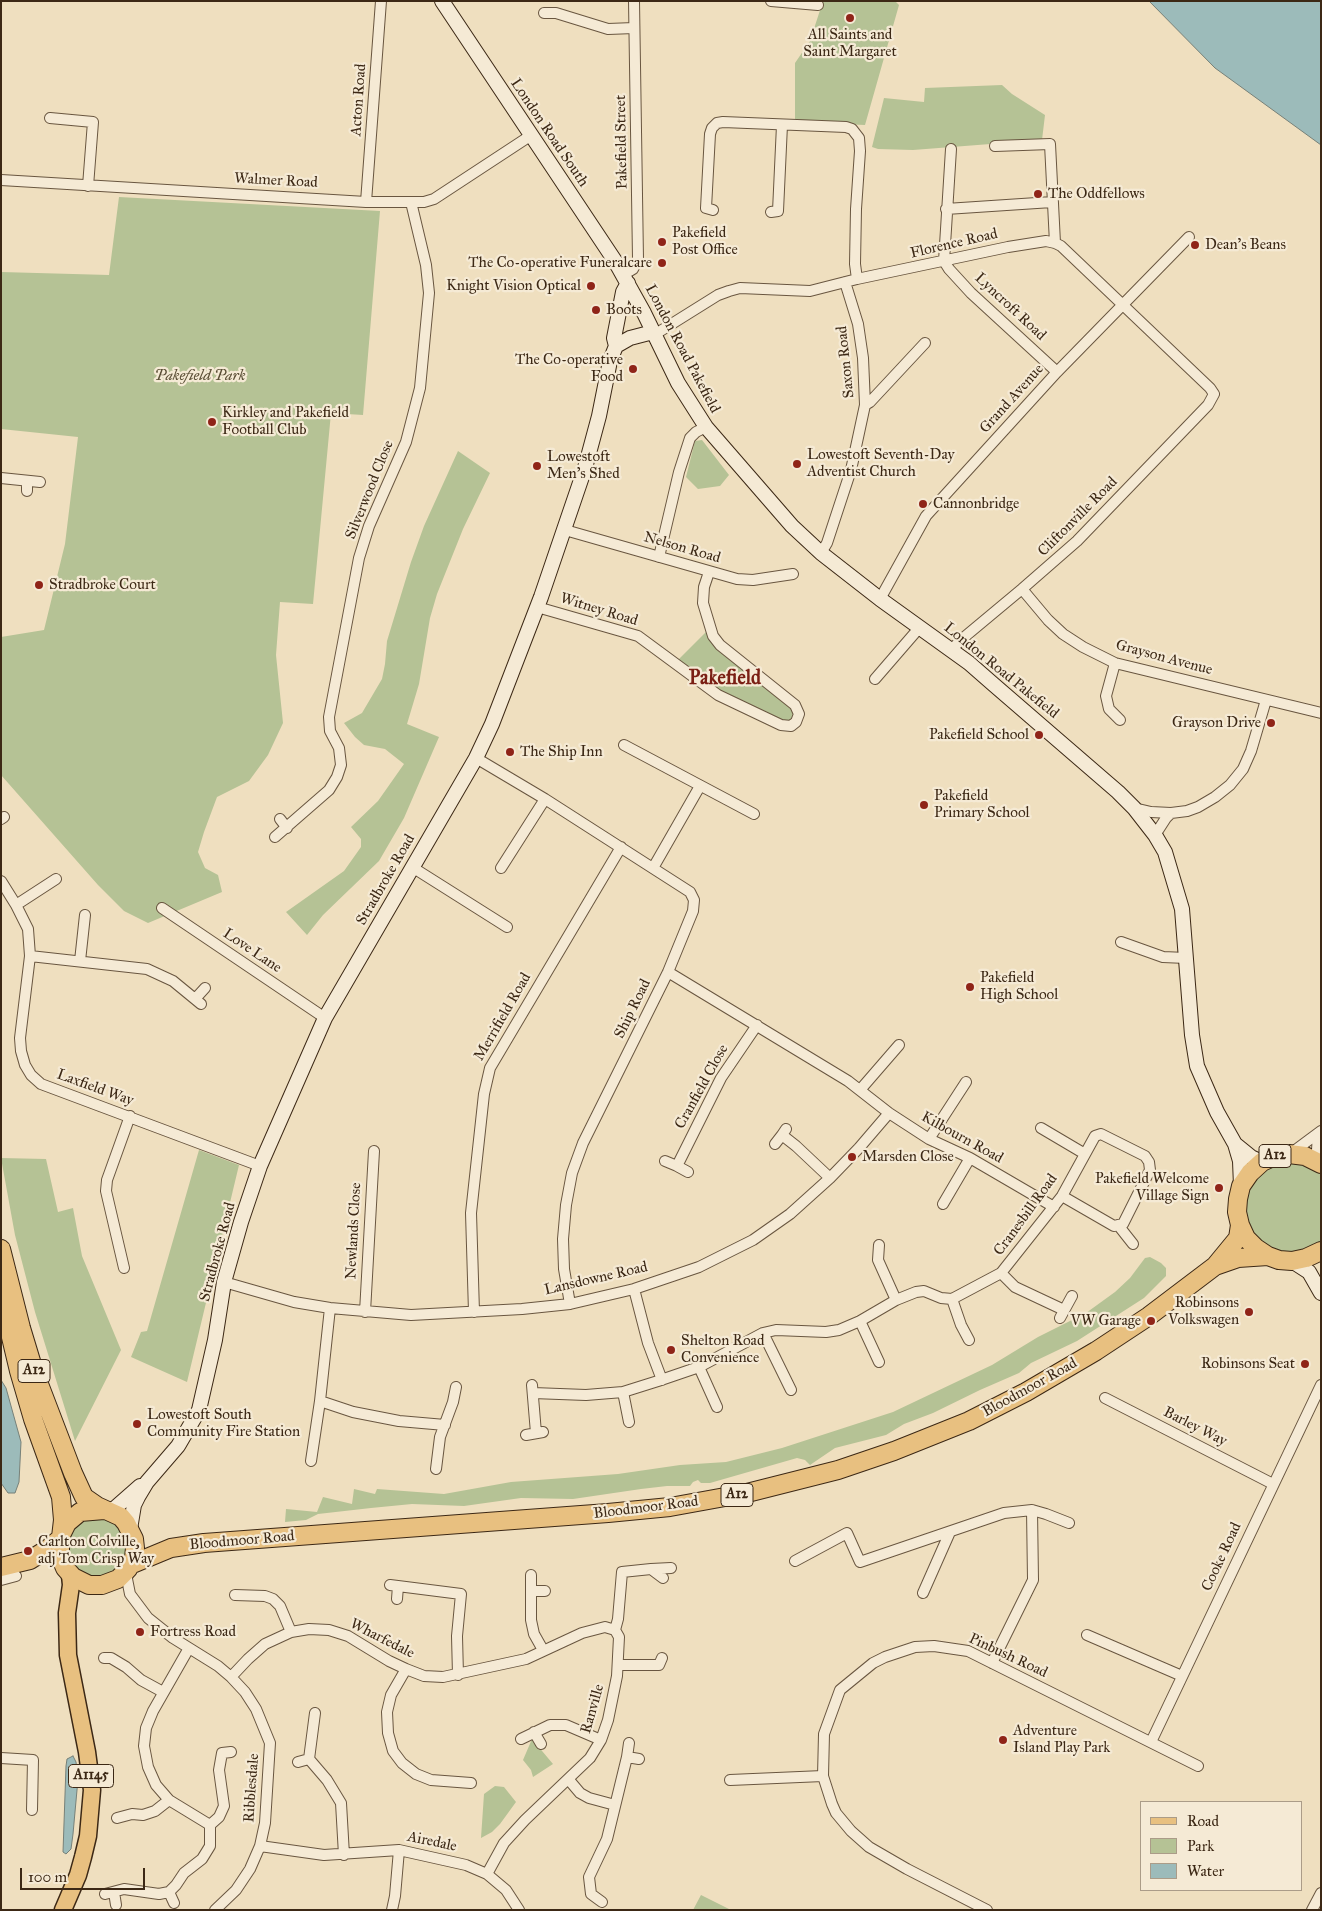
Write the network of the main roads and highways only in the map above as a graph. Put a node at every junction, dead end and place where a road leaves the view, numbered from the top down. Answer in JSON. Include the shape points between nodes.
{"nodes":[{"id":1,"x":442,"y":1,"type":"edge"},
{"id":2,"x":626,"y":279,"type":"junction"},
{"id":3,"x":653,"y":334,"type":"junction"},
{"id":4,"x":616,"y":346,"type":"junction"},
{"id":5,"x":1235,"y":1144,"type":"junction"},
{"id":6,"x":1262,"y":1162,"type":"junction"},
{"id":7,"x":1321,"y":1164,"type":"edge"},
{"id":8,"x":1241,"y":1186,"type":"junction"},
{"id":9,"x":1240,"y":1225,"type":"junction"},
{"id":10,"x":1,"y":1249,"type":"edge"},
{"id":11,"x":1321,"y":1251,"type":"edge"},
{"id":12,"x":1268,"y":1256,"type":"junction"},
{"id":13,"x":1292,"y":1261,"type":"junction"},
{"id":14,"x":1215,"y":1266,"type":"junction"},
{"id":15,"x":1320,"y":1286,"type":"edge"},
{"id":16,"x":1,"y":1295,"type":"edge"},
{"id":17,"x":147,"y":1482,"type":"junction"},
{"id":18,"x":106,"y":1510,"type":"junction"},
{"id":19,"x":131,"y":1530,"type":"junction"},
{"id":20,"x":61,"y":1536,"type":"junction"},
{"id":21,"x":171,"y":1548,"type":"junction"},
{"id":22,"x":30,"y":1560,"type":"junction"},
{"id":23,"x":129,"y":1567,"type":"junction"},
{"id":24,"x":9,"y":1572,"type":"edge"},
{"id":25,"x":69,"y":1574,"type":"junction"},
{"id":26,"x":103,"y":1585,"type":"junction"},
{"id":27,"x":67,"y":1613,"type":"junction"},
{"id":28,"x":63,"y":1910,"type":"edge"}],
"edges":[{"from":1,"to":2,"type":"main road","name":"London Road South"},
{"from":2,"to":3,"type":"main road","name":"London Road Pakefield"},
{"from":2,"to":4,"type":"main road","name":"Stradbroke Road","via":[[614,338]]},
{"from":3,"to":4,"type":"main road","via":[[630,338]]},
{"from":3,"to":5,"type":"main road","name":"London Road Pakefield","via":[[678,383],[706,427],[792,526],[821,553],[951,650],[1061,742],[1134,808],[1155,835],[1165,852],[1182,909],[1197,1066]]},
{"from":4,"to":17,"type":"main road","name":"Stradbroke Road","via":[[585,468],[565,530],[492,724],[476,758],[325,1018],[260,1166],[241,1222],[224,1282],[215,1340],[198,1410],[178,1446]]},
{"from":5,"to":6,"type":"main road"},
{"from":5,"to":8,"type":"main road","via":[[1240,1161]]},
{"from":6,"to":7,"type":"highway","number":"A12","via":[[1289,1154],[1305,1156]]},
{"from":6,"to":8,"type":"highway","number":"A12"},
{"from":8,"to":9,"type":"highway","number":"A12","via":[[1237,1212]]},
{"from":9,"to":12,"type":"highway","number":"A12","via":[[1246,1238]]},
{"from":9,"to":14,"type":"highway","name":"Bloodmoor Road","number":"A12","via":[[1238,1238]]},
{"from":10,"to":18,"type":"highway","number":"A12","via":[[34,1371],[60,1443],[84,1497]]},
{"from":11,"to":13,"type":"highway","number":"A12"},
{"from":12,"to":13,"type":"highway","number":"A12"},
{"from":12,"to":14,"type":"highway","name":"Bloodmoor Road","number":"A12","via":[[1238,1258]]},
{"from":13,"to":15,"type":"main road"},
{"from":14,"to":21,"type":"highway","name":"Bloodmoor Road","number":"A12","via":[[1096,1351],[1018,1396],[969,1421],[894,1451],[794,1482],[696,1503],[608,1513]]},
{"from":16,"to":20,"type":"highway","number":"A12","via":[[33,1419],[61,1497]]},
{"from":17,"to":18,"type":"main road","name":"Stradbroke Road","via":[[115,1508]]},
{"from":17,"to":19,"type":"main road","name":"Stradbroke Road","via":[[134,1505]]},
{"from":18,"to":19,"type":"highway","via":[[120,1517]]},
{"from":18,"to":20,"type":"highway","via":[[80,1512],[67,1523]]},
{"from":19,"to":21,"type":"highway","number":"A12","via":[[142,1541]]},
{"from":19,"to":23,"type":"highway","via":[[135,1548]]},
{"from":20,"to":22,"type":"highway"},
{"from":20,"to":25,"type":"highway","via":[[60,1556]]},
{"from":21,"to":23,"type":"highway","number":"A12"},
{"from":22,"to":24,"type":"highway"},
{"from":22,"to":25,"type":"highway","via":[[52,1562]]},
{"from":23,"to":26,"type":"highway","via":[[118,1579]]},
{"from":25,"to":26,"type":"highway","via":[[89,1585]]},
{"from":25,"to":27,"type":"main road","number":"A1145","via":[[71,1585]]},
{"from":26,"to":27,"type":"main road","via":[[85,1594]]},
{"from":27,"to":28,"type":"main road","number":"A1145","via":[[68,1655],[88,1752],[92,1790],[84,1857]]}]}
